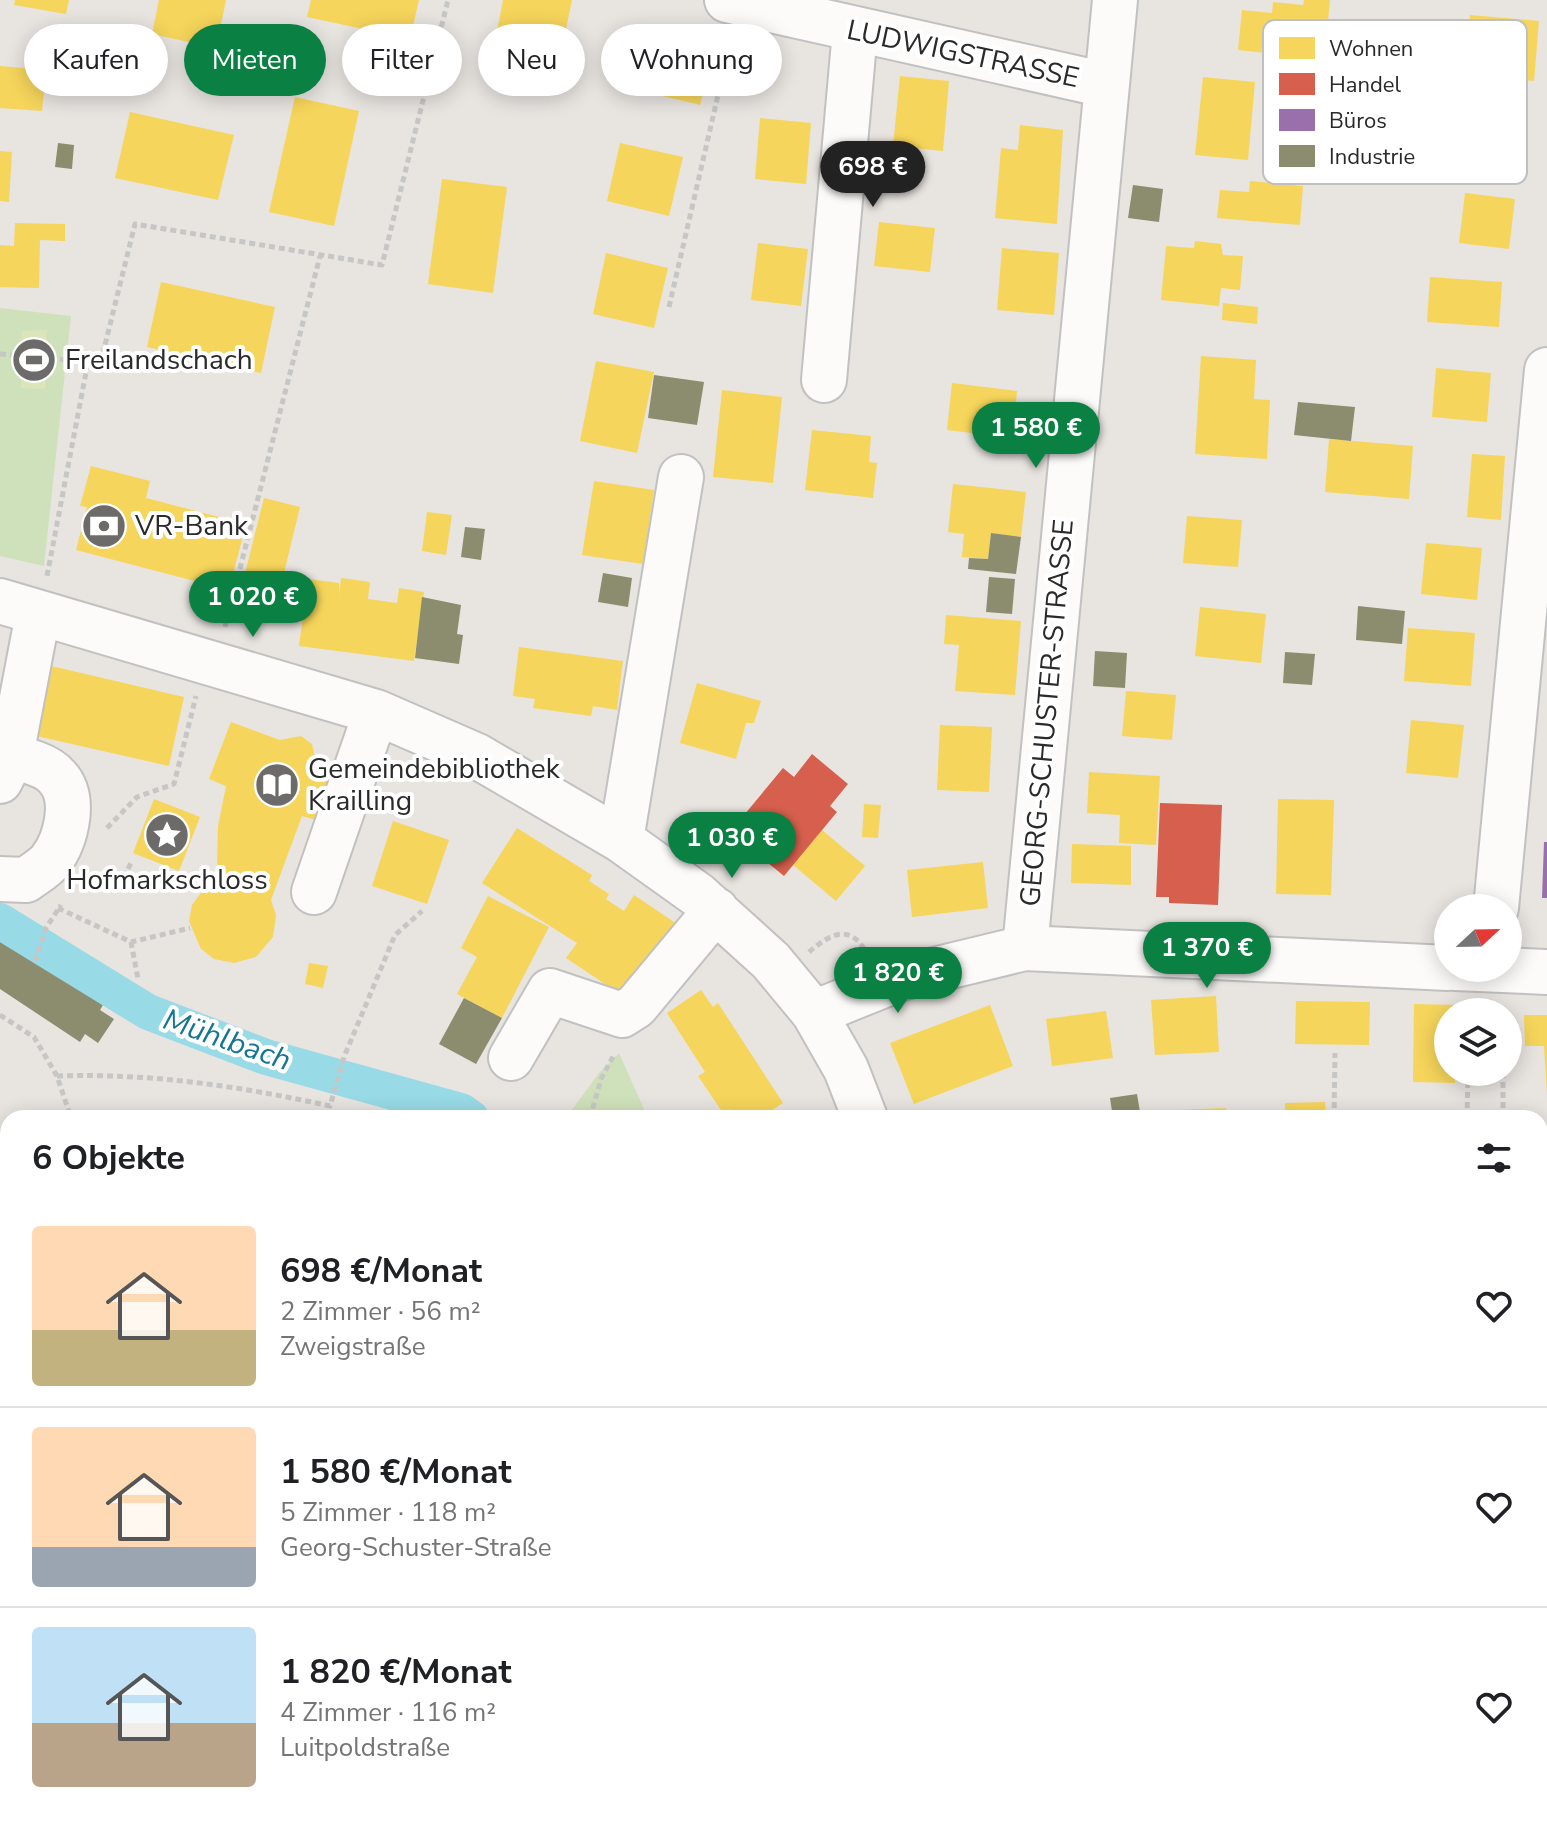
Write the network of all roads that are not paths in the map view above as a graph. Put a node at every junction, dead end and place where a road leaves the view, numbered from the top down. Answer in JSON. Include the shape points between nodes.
{"nodes":[{"id":1,"x":1115,"y":0,"type":"edge"},
{"id":2,"x":733,"y":2,"type":"edge"},
{"id":3,"x":855,"y":31,"type":"junction"},
{"id":4,"x":1106,"y":85,"type":"junction"},
{"id":5,"x":1547,"y":370,"type":"edge"},
{"id":6,"x":824,"y":380,"type":"dead end"},
{"id":7,"x":681,"y":477,"type":"dead end"},
{"id":8,"x":19,"y":608,"type":"edge"},
{"id":9,"x":376,"y":712,"type":"junction"},
{"id":10,"x":6,"y":769,"type":"edge"},
{"id":11,"x":621,"y":840,"type":"junction"},
{"id":12,"x":0,"y":879,"type":"edge"},
{"id":13,"x":314,"y":892,"type":"dead end"},
{"id":14,"x":1497,"y":894,"type":"edge"},
{"id":15,"x":716,"y":910,"type":"junction"},
{"id":16,"x":1025,"y":948,"type":"junction"},
{"id":17,"x":1522,"y":952,"type":"edge"},
{"id":18,"x":1434,"y":960,"type":"edge"},
{"id":19,"x":1522,"y":971,"type":"edge"},
{"id":20,"x":1542,"y":972,"type":"edge"},
{"id":21,"x":814,"y":1013,"type":"junction"},
{"id":22,"x":511,"y":1058,"type":"dead end"},
{"id":23,"x":862,"y":1110,"type":"edge"}],
"edges":[{"from":1,"to":4,"type":"street","name":"GEORG-SCHUSTER-STRASSE"},
{"from":2,"to":3,"type":"street","name":"LUDWIGSTRASSE"},
{"from":3,"to":4,"type":"street","name":"LUDWIGSTRASSE"},
{"from":3,"to":6,"type":"street"},
{"from":4,"to":16,"type":"street","name":"GEORG-SCHUSTER-STRASSE"},
{"from":5,"to":14,"type":"street"},
{"from":7,"to":11,"type":"street"},
{"from":8,"to":9,"type":"street"},
{"from":8,"to":10,"type":"street"},
{"from":9,"to":11,"type":"street","via":[[477,756]]},
{"from":9,"to":13,"type":"street"},
{"from":10,"to":12,"type":"street","via":[[30,761],[58,777],[68,800],[64,835],[50,861],[26,880]]},
{"from":11,"to":15,"type":"street"},
{"from":15,"to":21,"type":"street","via":[[771,961]]},
{"from":15,"to":22,"type":"street","via":[[636,1006],[622,1015],[550,991]]},
{"from":16,"to":18,"type":"street"},
{"from":16,"to":21,"type":"street","via":[[901,978]]},
{"from":17,"to":20,"type":"street"},
{"from":19,"to":20,"type":"street"},
{"from":21,"to":23,"type":"street"}]}
